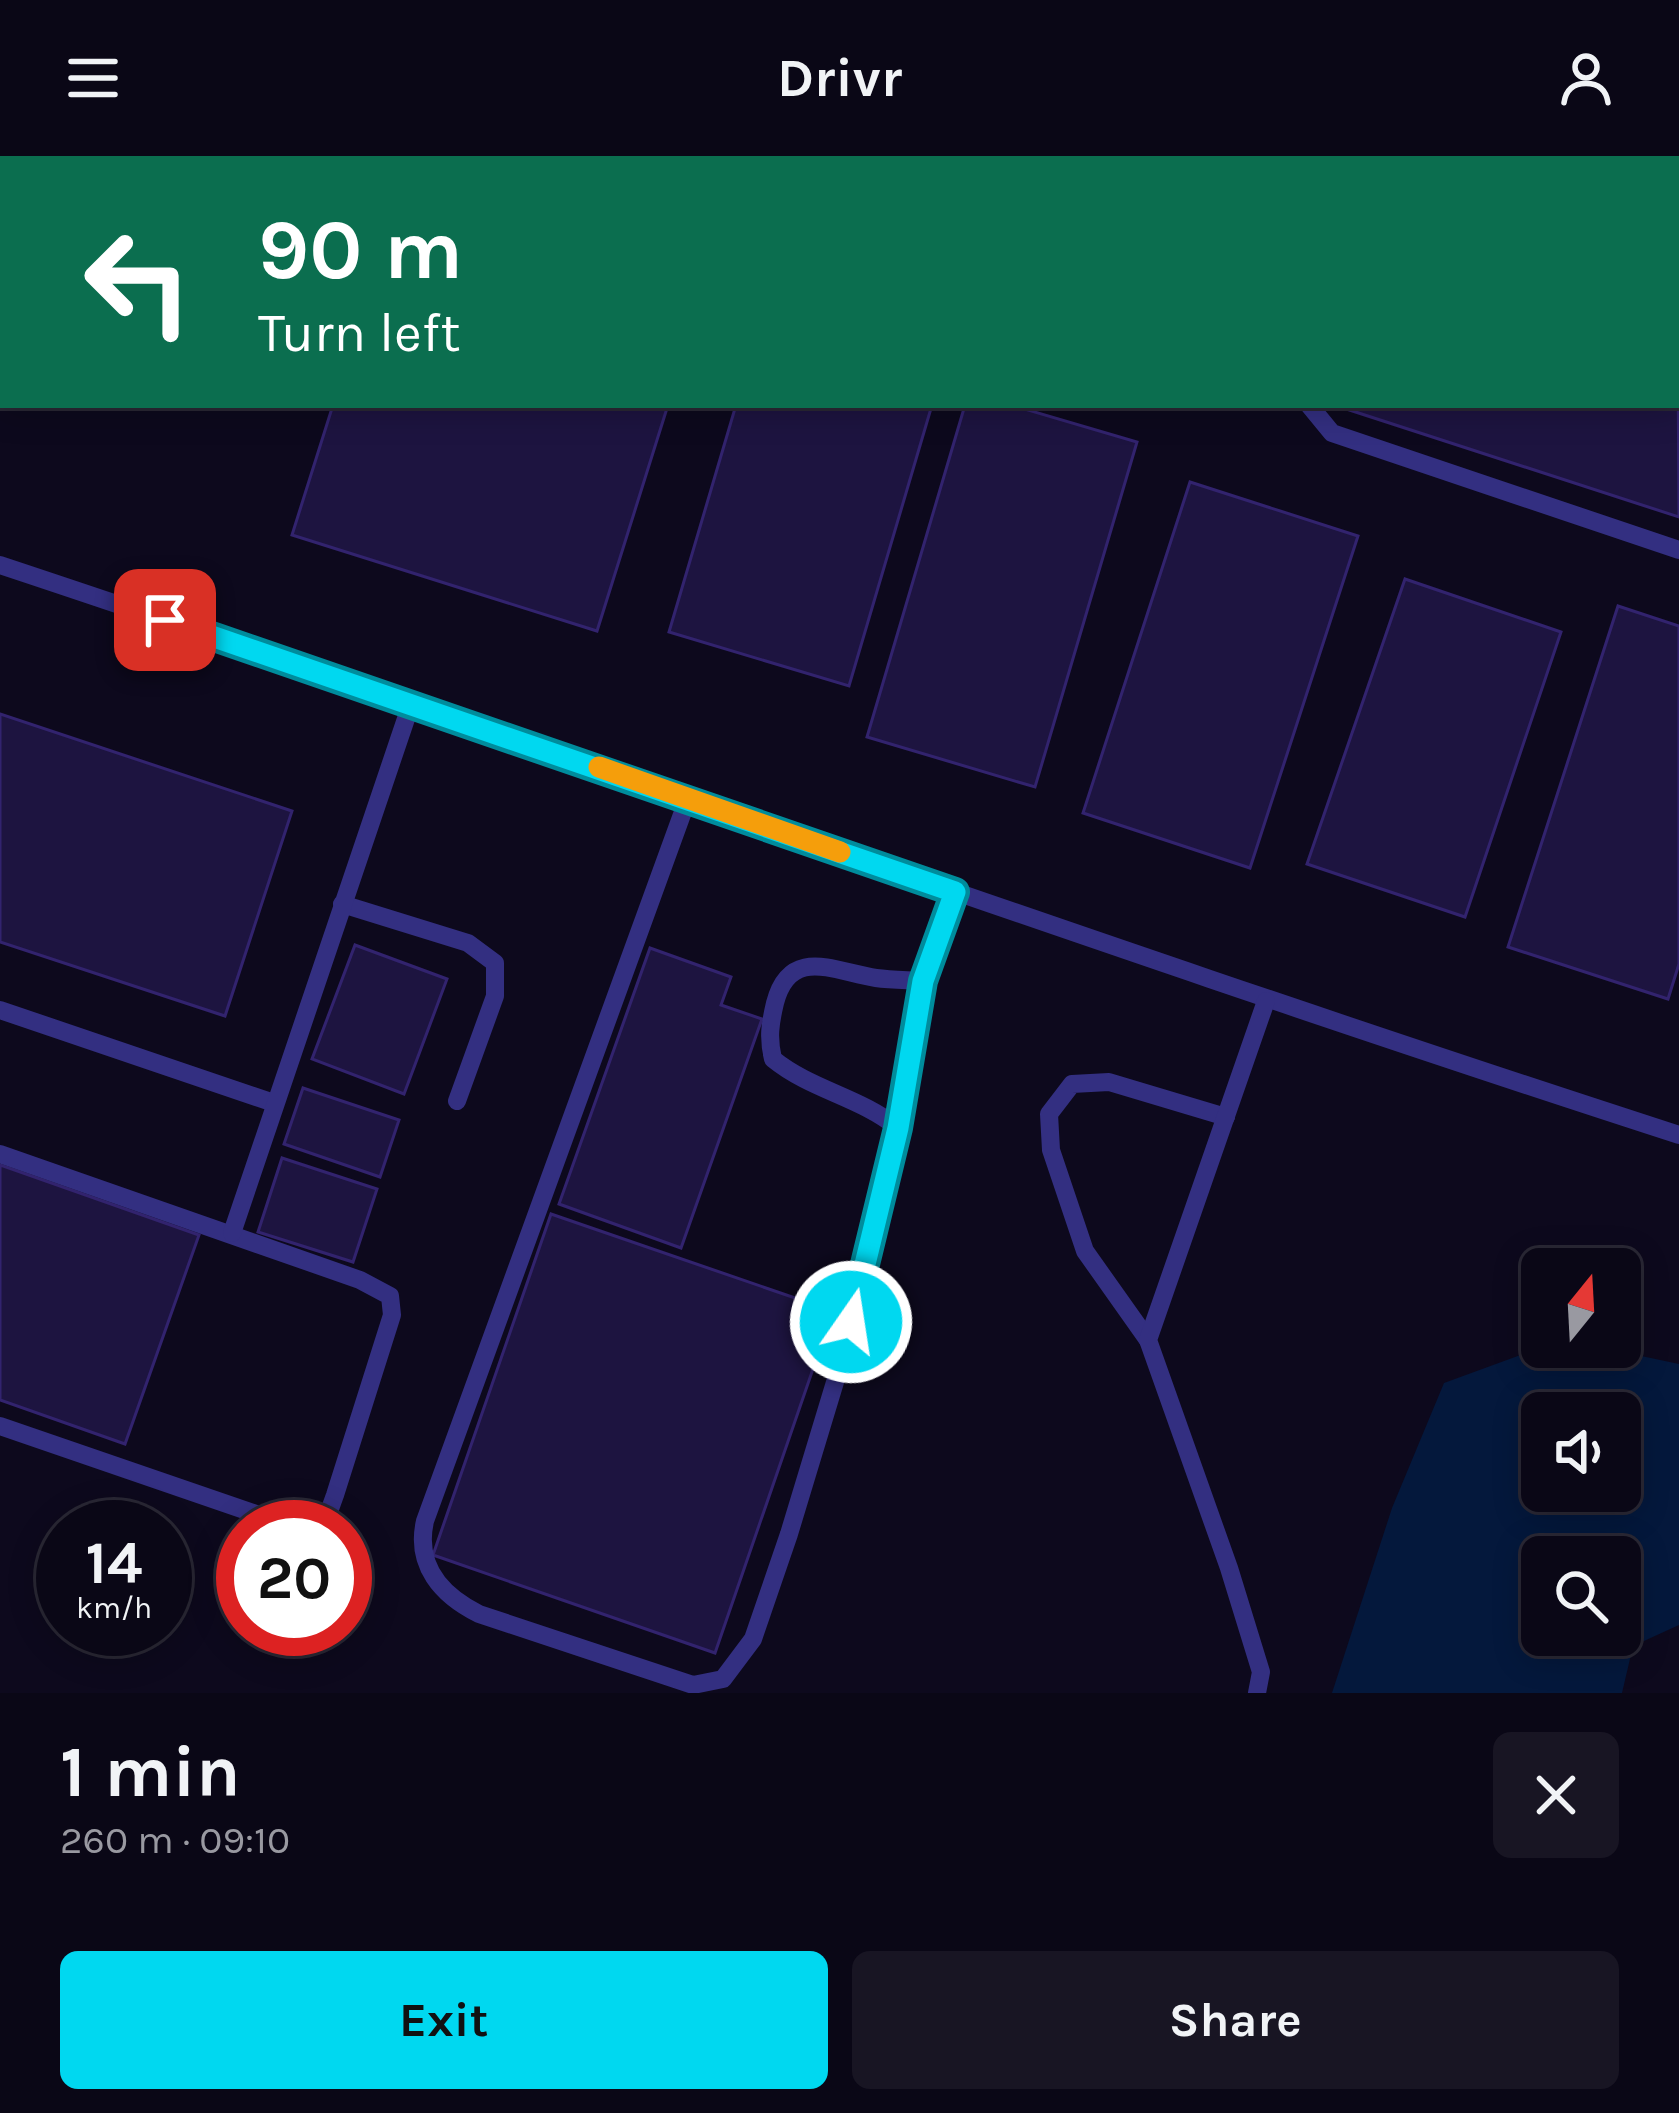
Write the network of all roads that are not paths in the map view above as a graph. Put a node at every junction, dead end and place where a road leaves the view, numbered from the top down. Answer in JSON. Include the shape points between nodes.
{"nodes":[{"id":1,"x":1311,"y":408,"type":"edge"},
{"id":2,"x":1679,"y":550,"type":"edge"},
{"id":3,"x":0,"y":565,"type":"edge"},
{"id":4,"x":412,"y":701,"type":"junction"},
{"id":5,"x":688,"y":798,"type":"junction"},
{"id":6,"x":955,"y":892,"type":"junction"},
{"id":7,"x":342,"y":904,"type":"junction"},
{"id":8,"x":923,"y":981,"type":"junction"},
{"id":9,"x":1266,"y":1001,"type":"junction"},
{"id":10,"x":0,"y":1010,"type":"edge"},
{"id":11,"x":457,"y":1101,"type":"dead end"},
{"id":12,"x":274,"y":1103,"type":"junction"},
{"id":13,"x":1226,"y":1117,"type":"junction"},
{"id":14,"x":898,"y":1128,"type":"junction"},
{"id":15,"x":1679,"y":1135,"type":"edge"},
{"id":16,"x":0,"y":1154,"type":"edge"},
{"id":17,"x":232,"y":1233,"type":"junction"},
{"id":18,"x":1148,"y":1340,"type":"junction"},
{"id":19,"x":0,"y":1426,"type":"edge"},
{"id":20,"x":216,"y":1500,"type":"edge"},
{"id":21,"x":333,"y":1500,"type":"edge"},
{"id":22,"x":1258,"y":1693,"type":"edge"}],
"edges":[{"from":1,"to":2,"type":"lane","via":[[1332,433]]},
{"from":3,"to":4,"type":"lane"},
{"from":4,"to":5,"type":"lane"},
{"from":4,"to":7,"type":"lane"},
{"from":5,"to":6,"type":"lane"},
{"from":5,"to":14,"type":"lane","via":[[425,1521],[424,1553],[440,1588],[479,1613],[693,1685],[723,1679],[753,1639],[789,1534]]},
{"from":6,"to":8,"type":"lane"},
{"from":6,"to":9,"type":"lane"},
{"from":7,"to":11,"type":"lane","via":[[468,944],[495,963],[495,996]]},
{"from":7,"to":12,"type":"lane"},
{"from":8,"to":14,"type":"lane"},
{"from":8,"to":14,"type":"lane","via":[[819,965],[797,970],[780,984],[768,1036],[773,1059],[792,1074],[873,1108]]},
{"from":9,"to":13,"type":"lane"},
{"from":9,"to":15,"type":"lane"},
{"from":10,"to":12,"type":"lane"},
{"from":12,"to":17,"type":"lane"},
{"from":13,"to":18,"type":"lane"},
{"from":13,"to":18,"type":"lane","via":[[1109,1082],[1072,1084],[1049,1114],[1051,1150],[1085,1252]]},
{"from":16,"to":17,"type":"lane"},
{"from":17,"to":21,"type":"lane","via":[[390,1296],[392,1315]]},
{"from":18,"to":22,"type":"lane","via":[[1229,1568],[1261,1672]]},
{"from":19,"to":20,"type":"lane"}]}
